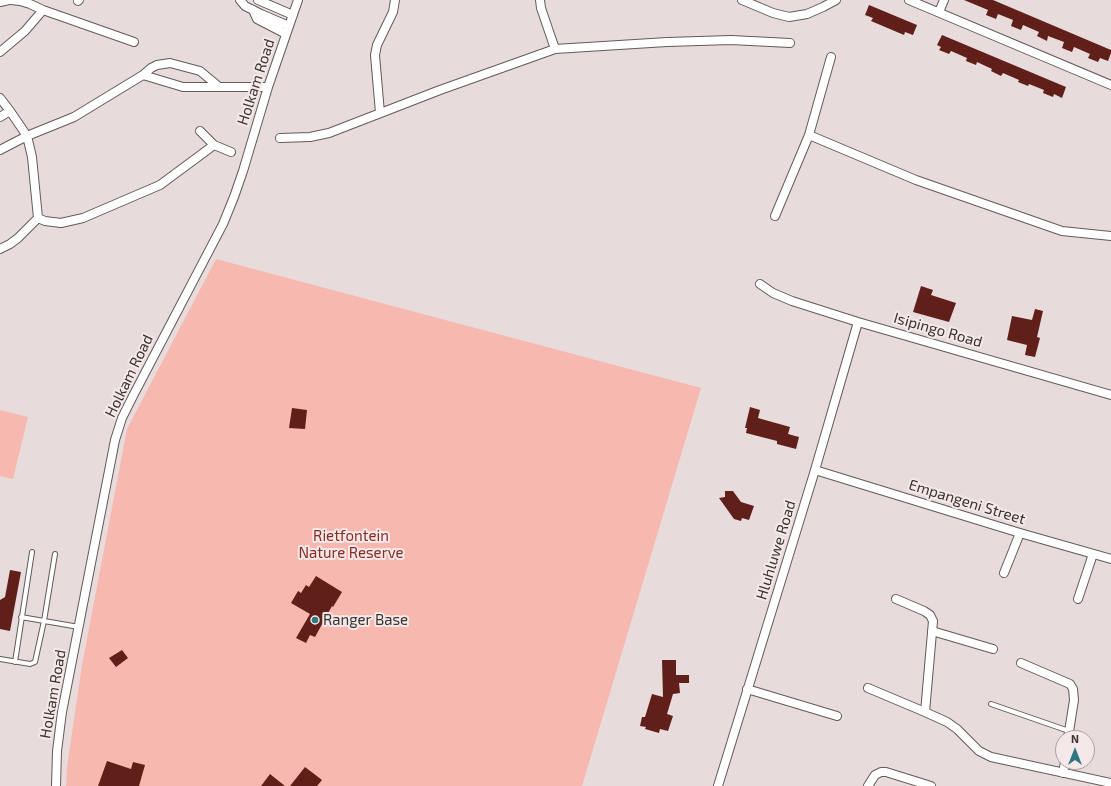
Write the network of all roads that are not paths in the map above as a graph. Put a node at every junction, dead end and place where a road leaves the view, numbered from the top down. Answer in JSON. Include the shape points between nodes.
{"nodes":[{"id":1,"x":10,"y":0,"type":"edge"},
{"id":2,"x":240,"y":0,"type":"edge"},
{"id":3,"x":258,"y":0,"type":"edge"},
{"id":4,"x":298,"y":0,"type":"edge"},
{"id":5,"x":395,"y":0,"type":"edge"},
{"id":6,"x":540,"y":0,"type":"edge"},
{"id":7,"x":742,"y":0,"type":"edge"},
{"id":8,"x":836,"y":0,"type":"edge"},
{"id":9,"x":909,"y":0,"type":"edge"},
{"id":10,"x":944,"y":0,"type":"edge"},
{"id":11,"x":0,"y":2,"type":"edge"},
{"id":12,"x":43,"y":10,"type":"junction"},
{"id":13,"x":939,"y":12,"type":"junction"},
{"id":14,"x":293,"y":15,"type":"junction"},
{"id":15,"x":288,"y":30,"type":"junction"},
{"id":16,"x":134,"y":42,"type":"dead end"},
{"id":17,"x":790,"y":43,"type":"dead end"},
{"id":18,"x":555,"y":49,"type":"junction"},
{"id":19,"x":0,"y":52,"type":"edge"},
{"id":20,"x":831,"y":58,"type":"dead end"},
{"id":21,"x":143,"y":75,"type":"junction"},
{"id":22,"x":1111,"y":85,"type":"edge"},
{"id":23,"x":218,"y":86,"type":"junction"},
{"id":24,"x":268,"y":87,"type":"junction"},
{"id":25,"x":0,"y":98,"type":"edge"},
{"id":26,"x":10,"y":111,"type":"junction"},
{"id":27,"x":380,"y":113,"type":"junction"},
{"id":28,"x":0,"y":117,"type":"edge"},
{"id":29,"x":200,"y":131,"type":"dead end"},
{"id":30,"x":809,"y":135,"type":"junction"},
{"id":31,"x":27,"y":136,"type":"junction"},
{"id":32,"x":280,"y":138,"type":"dead end"},
{"id":33,"x":214,"y":145,"type":"junction"},
{"id":34,"x":0,"y":150,"type":"edge"},
{"id":35,"x":231,"y":152,"type":"dead end"},
{"id":36,"x":775,"y":216,"type":"dead end"},
{"id":37,"x":38,"y":218,"type":"junction"},
{"id":38,"x":1111,"y":236,"type":"edge"},
{"id":39,"x":0,"y":249,"type":"edge"},
{"id":40,"x":760,"y":284,"type":"dead end"},
{"id":41,"x":858,"y":322,"type":"junction"},
{"id":42,"x":1111,"y":395,"type":"edge"},
{"id":43,"x":815,"y":470,"type":"junction"},
{"id":44,"x":1020,"y":533,"type":"junction"},
{"id":45,"x":32,"y":552,"type":"dead end"},
{"id":46,"x":55,"y":554,"type":"dead end"},
{"id":47,"x":1094,"y":554,"type":"junction"},
{"id":48,"x":1111,"y":559,"type":"edge"},
{"id":49,"x":1004,"y":573,"type":"dead end"},
{"id":50,"x":896,"y":599,"type":"dead end"},
{"id":51,"x":1078,"y":599,"type":"dead end"},
{"id":52,"x":21,"y":617,"type":"junction"},
{"id":53,"x":44,"y":620,"type":"junction"},
{"id":54,"x":79,"y":627,"type":"junction"},
{"id":55,"x":932,"y":631,"type":"junction"},
{"id":56,"x":993,"y":649,"type":"dead end"},
{"id":57,"x":0,"y":659,"type":"edge"},
{"id":58,"x":15,"y":662,"type":"junction"},
{"id":59,"x":1021,"y":663,"type":"dead end"},
{"id":60,"x":868,"y":688,"type":"dead end"},
{"id":61,"x":747,"y":689,"type":"junction"},
{"id":62,"x":991,"y":704,"type":"dead end"},
{"id":63,"x":925,"y":712,"type":"junction"},
{"id":64,"x":837,"y":716,"type":"dead end"},
{"id":65,"x":1056,"y":730,"type":"edge"},
{"id":66,"x":1070,"y":730,"type":"edge"},
{"id":67,"x":1064,"y":770,"type":"edge"},
{"id":68,"x":1063,"y":773,"type":"junction"},
{"id":69,"x":1111,"y":783,"type":"edge"},
{"id":70,"x":56,"y":786,"type":"edge"},
{"id":71,"x":718,"y":786,"type":"edge"},
{"id":72,"x":868,"y":786,"type":"edge"},
{"id":73,"x":930,"y":786,"type":"edge"}],
"edges":[{"from":1,"to":11,"type":"street"},
{"from":1,"to":12,"type":"street"},
{"from":2,"to":15,"type":"street","via":[[253,10],[257,19]]},
{"from":3,"to":14,"type":"street"},
{"from":4,"to":14,"type":"street","name":"Holkam Road"},
{"from":5,"to":27,"type":"street","via":[[393,12],[377,45]]},
{"from":6,"to":18,"type":"street"},
{"from":7,"to":8,"type":"street","via":[[789,17],[807,14]]},
{"from":9,"to":13,"type":"street"},
{"from":10,"to":13,"type":"street"},
{"from":12,"to":16,"type":"street"},
{"from":12,"to":19,"type":"street","via":[[25,31]]},
{"from":13,"to":22,"type":"street"},
{"from":14,"to":15,"type":"street","name":"Holkam Road"},
{"from":15,"to":24,"type":"street","name":"Holkam Road"},
{"from":17,"to":18,"type":"street","via":[[723,40]]},
{"from":18,"to":27,"type":"street"},
{"from":20,"to":30,"type":"street"},
{"from":21,"to":23,"type":"street","via":[[183,87]]},
{"from":21,"to":23,"type":"street","via":[[157,65],[170,63],[200,71]]},
{"from":21,"to":31,"type":"street","via":[[74,117]]},
{"from":23,"to":24,"type":"street"},
{"from":24,"to":54,"type":"street","name":"Holkam Road","via":[[244,171],[223,224],[122,418],[109,466]]},
{"from":25,"to":26,"type":"street"},
{"from":26,"to":28,"type":"street"},
{"from":26,"to":31,"type":"street"},
{"from":27,"to":32,"type":"street","via":[[329,133],[310,137]]},
{"from":29,"to":33,"type":"street"},
{"from":30,"to":36,"type":"street"},
{"from":30,"to":38,"type":"street","via":[[916,180],[1062,230]]},
{"from":31,"to":34,"type":"street"},
{"from":31,"to":37,"type":"street","via":[[32,157]]},
{"from":33,"to":35,"type":"street"},
{"from":33,"to":37,"type":"street","via":[[160,185],[83,218],[61,223]]},
{"from":37,"to":39,"type":"street","via":[[18,238]]},
{"from":40,"to":41,"type":"street","name":"Isipingo Road","via":[[792,301]]},
{"from":41,"to":42,"type":"street","name":"Isipingo Road"},
{"from":41,"to":43,"type":"street","name":"Hluhluwe Road"},
{"from":43,"to":44,"type":"street","name":"Empangeni Street"},
{"from":43,"to":61,"type":"street","name":"Hluhluwe Road"},
{"from":44,"to":47,"type":"street","name":"Empangeni Street"},
{"from":44,"to":49,"type":"street"},
{"from":45,"to":52,"type":"lane"},
{"from":46,"to":53,"type":"lane"},
{"from":47,"to":48,"type":"street","name":"Empangeni Street"},
{"from":47,"to":51,"type":"street"},
{"from":50,"to":55,"type":"street","via":[[930,615],[933,620]]},
{"from":52,"to":53,"type":"lane"},
{"from":52,"to":58,"type":"lane"},
{"from":53,"to":54,"type":"lane"},
{"from":53,"to":58,"type":"lane","via":[[35,662]]},
{"from":54,"to":70,"type":"street","name":"Holkam Road","via":[[62,712]]},
{"from":55,"to":56,"type":"street"},
{"from":55,"to":63,"type":"street"},
{"from":57,"to":58,"type":"lane"},
{"from":59,"to":66,"type":"street","via":[[1070,684],[1074,700]]},
{"from":60,"to":63,"type":"street"},
{"from":61,"to":64,"type":"street"},
{"from":61,"to":71,"type":"street","name":"Hluhluwe Road"},
{"from":62,"to":65,"type":"lane"},
{"from":63,"to":68,"type":"street","via":[[947,722],[979,751],[991,757]]},
{"from":67,"to":68,"type":"street"},
{"from":68,"to":69,"type":"street"},
{"from":72,"to":73,"type":"street","via":[[875,775],[886,772]]}]}
